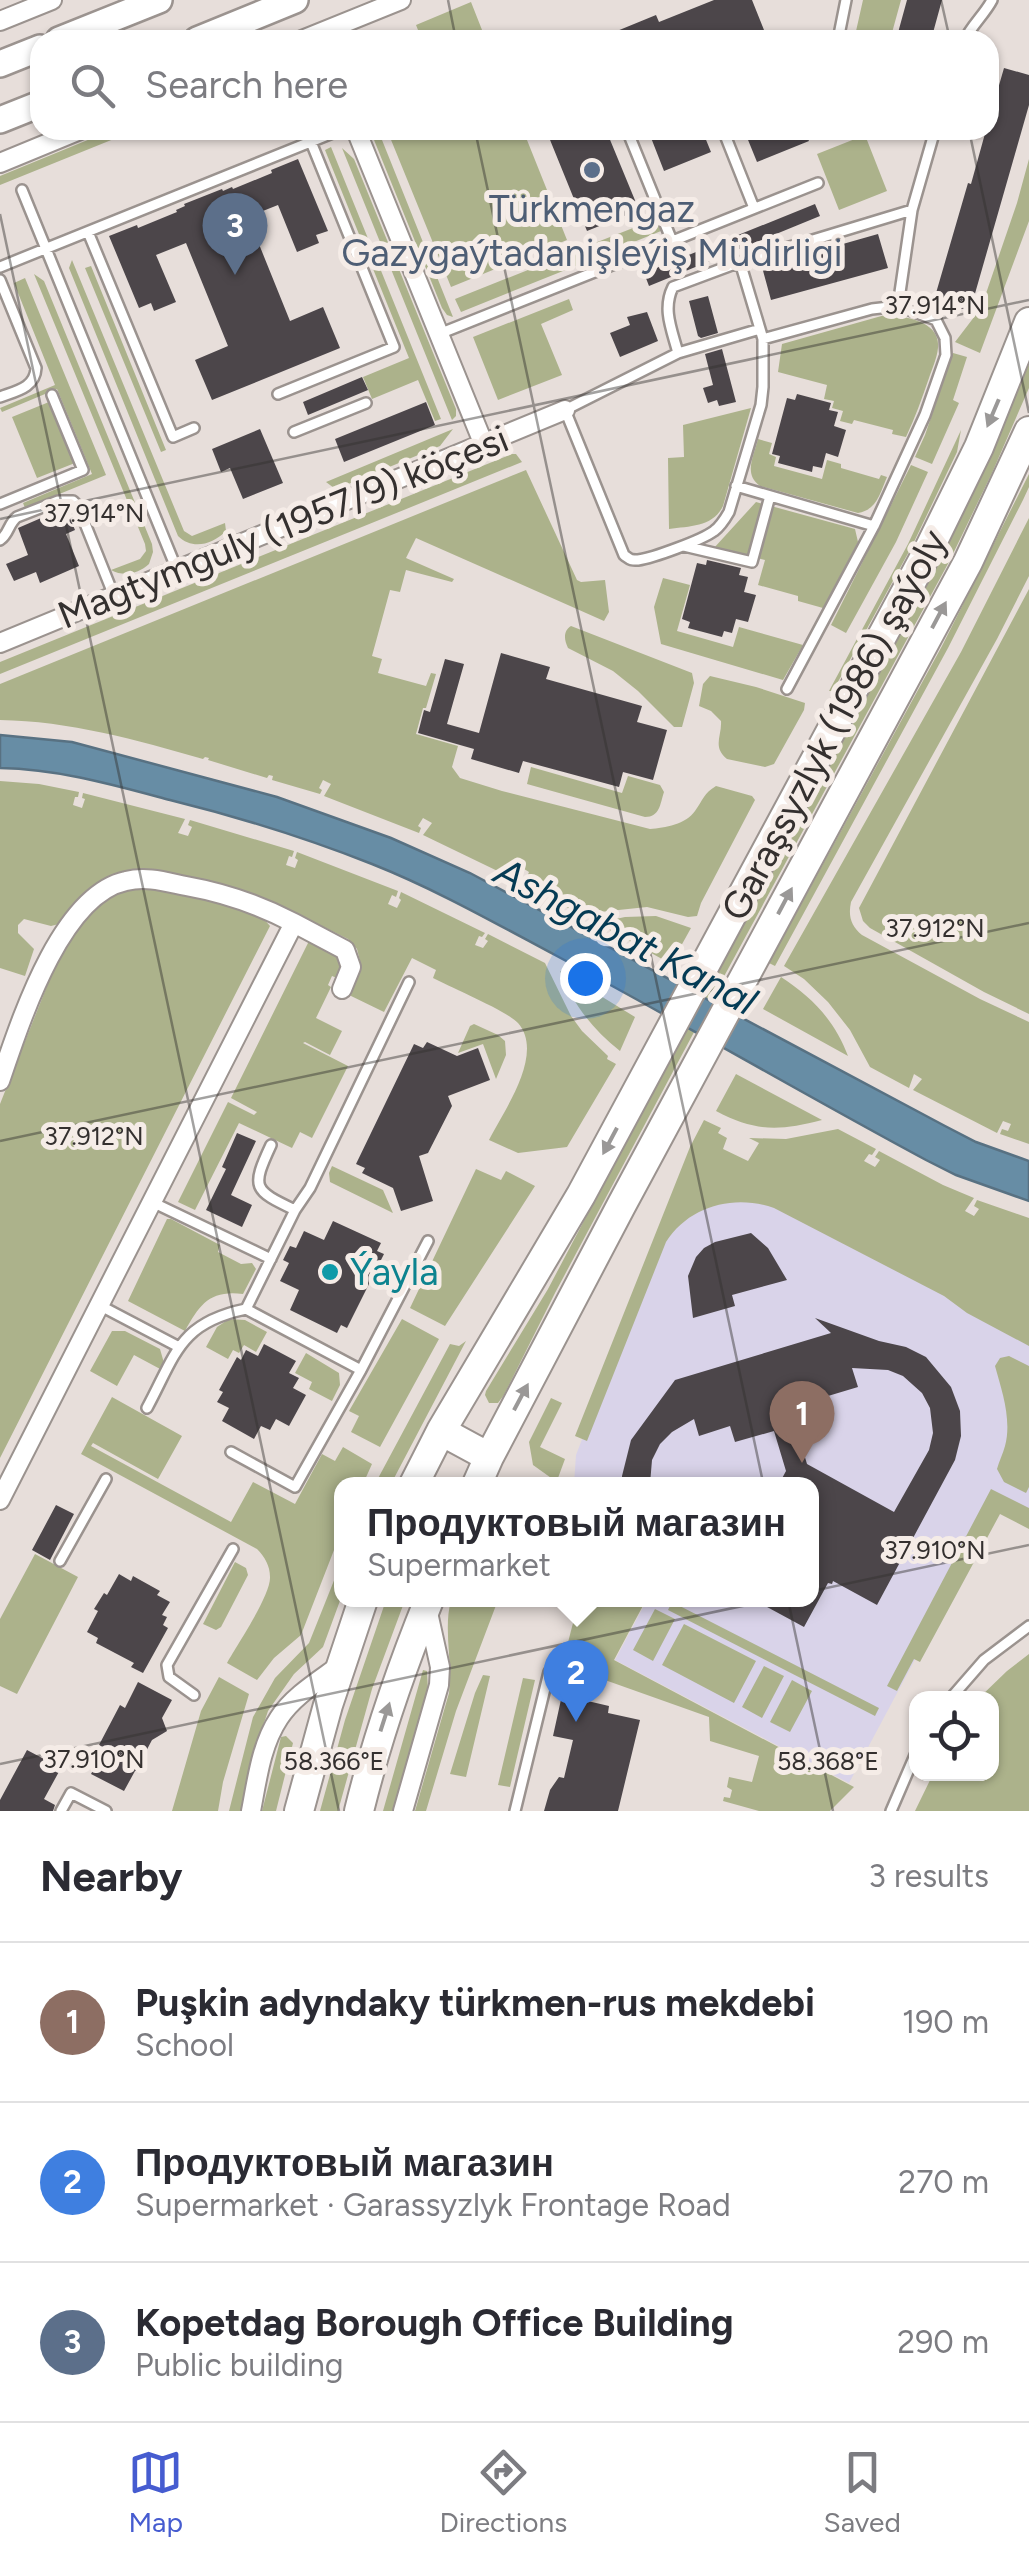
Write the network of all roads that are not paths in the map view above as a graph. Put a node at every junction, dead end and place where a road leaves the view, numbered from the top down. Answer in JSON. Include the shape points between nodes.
{"nodes":[{"id":1,"x":52,"y":0,"type":"edge"},
{"id":2,"x":159,"y":0,"type":"edge"},
{"id":3,"x":295,"y":0,"type":"edge"},
{"id":4,"x":401,"y":0,"type":"edge"},
{"id":5,"x":846,"y":0,"type":"edge"},
{"id":6,"x":992,"y":0,"type":"edge"},
{"id":7,"x":0,"y":21,"type":"edge"},
{"id":8,"x":84,"y":30,"type":"edge"},
{"id":9,"x":222,"y":30,"type":"edge"},
{"id":10,"x":332,"y":30,"type":"edge"},
{"id":11,"x":840,"y":30,"type":"edge"},
{"id":12,"x":971,"y":30,"type":"edge"},
{"id":13,"x":30,"y":52,"type":"edge"},
{"id":14,"x":0,"y":64,"type":"edge"},
{"id":15,"x":30,"y":108,"type":"edge"},
{"id":16,"x":0,"y":120,"type":"edge"},
{"id":17,"x":55,"y":140,"type":"edge"},
{"id":18,"x":316,"y":140,"type":"edge"},
{"id":19,"x":360,"y":140,"type":"edge"},
{"id":20,"x":631,"y":140,"type":"edge"},
{"id":21,"x":727,"y":140,"type":"edge"},
{"id":22,"x":932,"y":140,"type":"edge"},
{"id":23,"x":311,"y":142,"type":"junction"},
{"id":24,"x":0,"y":162,"type":"edge"},
{"id":25,"x":818,"y":182,"type":"dead end"},
{"id":26,"x":22,"y":190,"type":"dead end"},
{"id":27,"x":754,"y":208,"type":"junction"},
{"id":28,"x":912,"y":210,"type":"junction"},
{"id":29,"x":88,"y":232,"type":"junction"},
{"id":30,"x":672,"y":241,"type":"junction"},
{"id":31,"x":46,"y":248,"type":"junction"},
{"id":32,"x":740,"y":262,"type":"junction"},
{"id":33,"x":0,"y":267,"type":"edge"},
{"id":34,"x":0,"y":280,"type":"edge"},
{"id":35,"x":898,"y":306,"type":"junction"},
{"id":36,"x":1029,"y":322,"type":"edge"},
{"id":37,"x":439,"y":334,"type":"junction"},
{"id":38,"x":762,"y":334,"type":"junction"},
{"id":39,"x":678,"y":352,"type":"junction"},
{"id":40,"x":278,"y":394,"type":"dead end"},
{"id":41,"x":52,"y":395,"type":"dead end"},
{"id":42,"x":0,"y":397,"type":"edge"},
{"id":43,"x":366,"y":403,"type":"dead end"},
{"id":44,"x":565,"y":410,"type":"junction"},
{"id":45,"x":194,"y":428,"type":"dead end"},
{"id":46,"x":1029,"y":431,"type":"edge"},
{"id":47,"x":294,"y":432,"type":"dead end"},
{"id":48,"x":484,"y":445,"type":"junction"},
{"id":49,"x":736,"y":486,"type":"junction"},
{"id":50,"x":770,"y":496,"type":"junction"},
{"id":51,"x":0,"y":504,"type":"edge"},
{"id":52,"x":874,"y":526,"type":"junction"},
{"id":53,"x":0,"y":540,"type":"edge"},
{"id":54,"x":682,"y":546,"type":"junction"},
{"id":55,"x":176,"y":570,"type":"junction"},
{"id":56,"x":114,"y":596,"type":"junction"},
{"id":57,"x":0,"y":643,"type":"edge"},
{"id":58,"x":787,"y":690,"type":"dead end"},
{"id":59,"x":294,"y":923,"type":"junction"},
{"id":60,"x":409,"y":982,"type":"dead end"},
{"id":61,"x":342,"y":990,"type":"dead end"},
{"id":62,"x":0,"y":1081,"type":"edge"},
{"id":63,"x":272,"y":1145,"type":"dead end"},
{"id":64,"x":152,"y":1202,"type":"junction"},
{"id":65,"x":295,"y":1210,"type":"junction"},
{"id":66,"x":428,"y":1241,"type":"dead end"},
{"id":67,"x":271,"y":1259,"type":"junction"},
{"id":68,"x":99,"y":1304,"type":"junction"},
{"id":69,"x":246,"y":1309,"type":"junction"},
{"id":70,"x":179,"y":1347,"type":"junction"},
{"id":71,"x":361,"y":1370,"type":"junction"},
{"id":72,"x":147,"y":1408,"type":"dead end"},
{"id":73,"x":440,"y":1431,"type":"junction"},
{"id":74,"x":231,"y":1452,"type":"dead end"},
{"id":75,"x":489,"y":1457,"type":"junction"},
{"id":76,"x":417,"y":1477,"type":"edge"},
{"id":77,"x":480,"y":1477,"type":"edge"},
{"id":78,"x":106,"y":1479,"type":"dead end"},
{"id":79,"x":0,"y":1500,"type":"edge"},
{"id":80,"x":233,"y":1549,"type":"dead end"},
{"id":81,"x":60,"y":1561,"type":"dead end"},
{"id":82,"x":361,"y":1607,"type":"edge"},
{"id":83,"x":426,"y":1607,"type":"edge"},
{"id":84,"x":429,"y":1607,"type":"edge"},
{"id":85,"x":1029,"y":1626,"type":"edge"},
{"id":86,"x":341,"y":1664,"type":"junction"},
{"id":87,"x":549,"y":1672,"type":"dead end"},
{"id":88,"x":956,"y":1691,"type":"edge"},
{"id":89,"x":194,"y":1694,"type":"dead end"},
{"id":90,"x":909,"y":1769,"type":"edge"},
{"id":91,"x":61,"y":1811,"type":"edge"},
{"id":92,"x":106,"y":1811,"type":"edge"},
{"id":93,"x":250,"y":1811,"type":"edge"},
{"id":94,"x":300,"y":1811,"type":"edge"},
{"id":95,"x":359,"y":1811,"type":"edge"},
{"id":96,"x":404,"y":1811,"type":"edge"},
{"id":97,"x":515,"y":1811,"type":"edge"},
{"id":98,"x":891,"y":1811,"type":"edge"}],
"edges":[{"from":1,"to":7,"type":"street"},
{"from":2,"to":8,"type":"main road"},
{"from":3,"to":9,"type":"main road"},
{"from":4,"to":10,"type":"street"},
{"from":5,"to":11,"type":"lane"},
{"from":6,"to":12,"type":"lane"},
{"from":13,"to":14,"type":"main road"},
{"from":15,"to":16,"type":"main road"},
{"from":17,"to":24,"type":"street"},
{"from":18,"to":23,"type":"lane"},
{"from":19,"to":37,"type":"street"},
{"from":20,"to":30,"type":"lane"},
{"from":21,"to":27,"type":"lane"},
{"from":22,"to":28,"type":"lane"},
{"from":23,"to":29,"type":"lane"},
{"from":23,"to":40,"type":"lane","via":[[394,347]]},
{"from":25,"to":27,"type":"lane"},
{"from":26,"to":31,"type":"lane"},
{"from":27,"to":30,"type":"lane"},
{"from":28,"to":32,"type":"lane"},
{"from":28,"to":35,"type":"lane"},
{"from":29,"to":31,"type":"lane"},
{"from":29,"to":45,"type":"lane","via":[[173,437]]},
{"from":30,"to":37,"type":"lane"},
{"from":31,"to":33,"type":"lane"},
{"from":31,"to":55,"type":"lane"},
{"from":32,"to":38,"type":"lane"},
{"from":32,"to":39,"type":"lane","via":[[674,287],[667,310]]},
{"from":34,"to":42,"type":"lane","via":[[36,368],[28,386]]},
{"from":35,"to":38,"type":"lane"},
{"from":35,"to":52,"type":"lane","via":[[936,320],[946,355]]},
{"from":36,"to":73,"type":"main road","name":"Garaşsyzlyk (1986) şaýoly","one_way":true,"via":[[955,499],[581,1195]]},
{"from":37,"to":48,"type":"street"},
{"from":38,"to":39,"type":"lane"},
{"from":38,"to":49,"type":"lane","via":[[761,405]]},
{"from":39,"to":44,"type":"lane"},
{"from":41,"to":51,"type":"lane","via":[[83,470]]},
{"from":43,"to":47,"type":"lane"},
{"from":44,"to":48,"type":"street","name":"Magtymguly (1957/9) köçesi"},
{"from":44,"to":54,"type":"lane","via":[[624,556],[633,561]]},
{"from":75,"to":46,"type":"main road","name":"Garaşsyzlyk (1986) şaýoly","one_way":true,"via":[[968,562]]},
{"from":48,"to":55,"type":"street","name":"Magtymguly (1957/9) köçesi"},
{"from":49,"to":50,"type":"lane"},
{"from":49,"to":54,"type":"lane","via":[[724,522]]},
{"from":50,"to":52,"type":"lane"},
{"from":50,"to":54,"type":"lane","via":[[752,562]]},
{"from":52,"to":58,"type":"lane"},
{"from":53,"to":56,"type":"lane","via":[[17,517],[73,501]]},
{"from":55,"to":56,"type":"street","name":"Magtymguly (1957/9) köçesi"},
{"from":56,"to":57,"type":"street","name":"Magtymguly (1957/9) köçesi"},
{"from":59,"to":61,"type":"street","via":[[345,950],[351,967]]},
{"from":59,"to":62,"type":"street","via":[[241,900],[146,878],[102,890],[72,919],[48,960]]},
{"from":59,"to":64,"type":"street"},
{"from":60,"to":65,"type":"lane"},
{"from":63,"to":65,"type":"lane","via":[[259,1172],[260,1187]]},
{"from":64,"to":67,"type":"lane"},
{"from":64,"to":68,"type":"street"},
{"from":65,"to":67,"type":"lane"},
{"from":66,"to":71,"type":"lane"},
{"from":67,"to":69,"type":"lane"},
{"from":68,"to":70,"type":"lane"},
{"from":68,"to":79,"type":"street"},
{"from":69,"to":70,"type":"lane","via":[[204,1322]]},
{"from":69,"to":71,"type":"lane"},
{"from":70,"to":72,"type":"lane"},
{"from":71,"to":74,"type":"lane","via":[[295,1486]]},
{"from":73,"to":75,"type":"main road"},
{"from":73,"to":76,"type":"main road","name":"Garaşsyzlyk (1986) şaýoly"},
{"from":75,"to":77,"type":"main road","name":"Garaşsyzlyk (1986) şaýoly"},
{"from":78,"to":81,"type":"lane"},
{"from":80,"to":89,"type":"lane","via":[[167,1665],[169,1677]]},
{"from":82,"to":86,"type":"main road"},
{"from":95,"to":83,"type":"main road","one_way":true},
{"from":84,"to":96,"type":"street","via":[[439,1685]]},
{"from":85,"to":88,"type":"lane"},
{"from":86,"to":93,"type":"street","via":[[278,1718]]},
{"from":86,"to":94,"type":"main road"},
{"from":87,"to":97,"type":"lane"},
{"from":90,"to":98,"type":"lane"},
{"from":91,"to":92,"type":"lane","via":[[71,1792]]}]}
